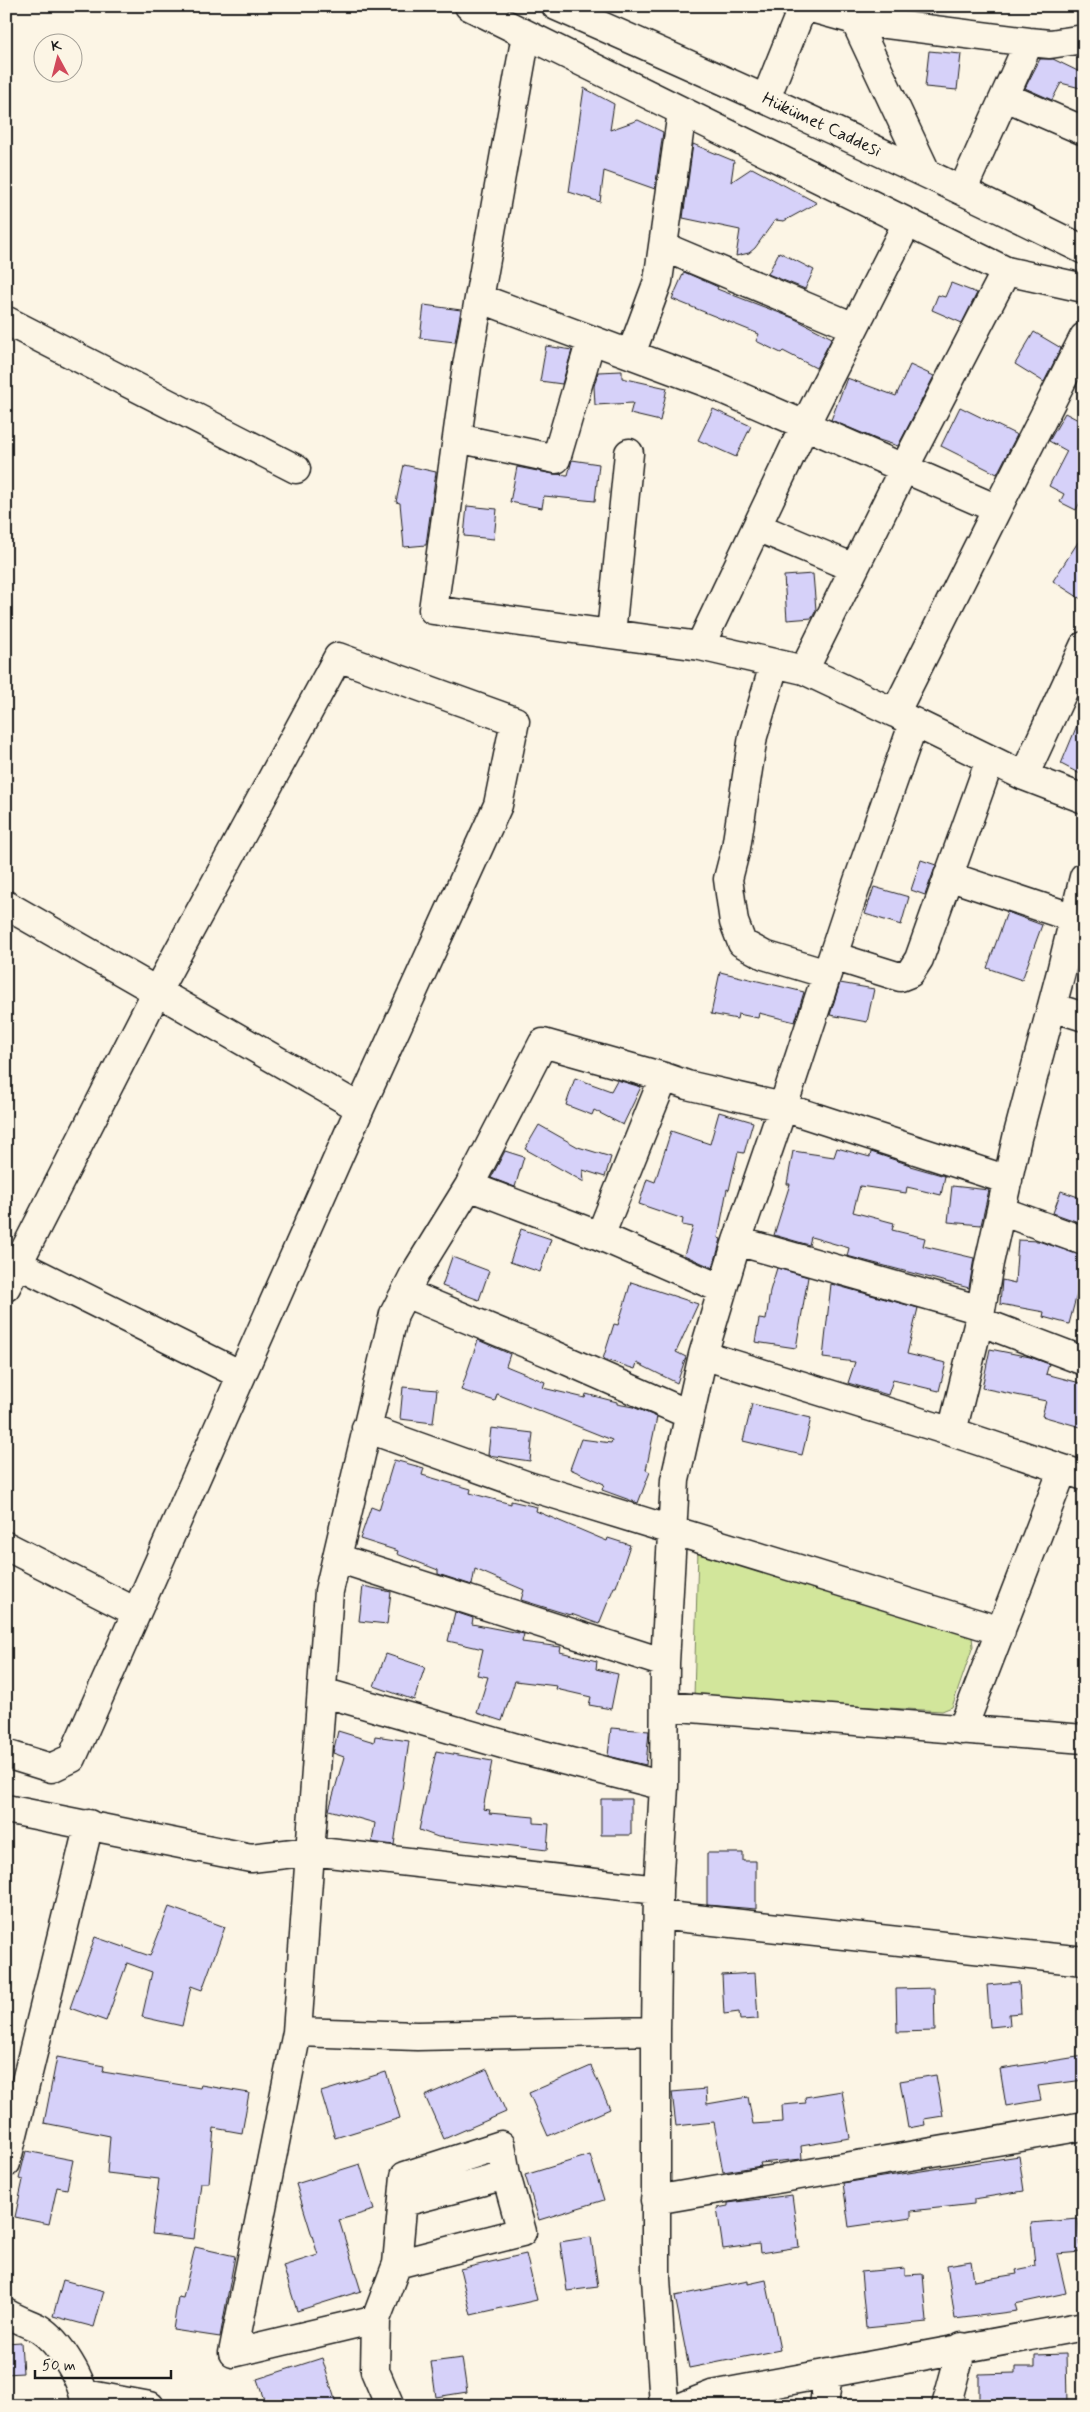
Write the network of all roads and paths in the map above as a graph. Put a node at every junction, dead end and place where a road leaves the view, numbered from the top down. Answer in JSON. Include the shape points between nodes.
{"nodes":[{"id":1,"x":469,"y":6,"type":"edge"},
{"id":2,"x":556,"y":6,"type":"edge"},
{"id":3,"x":804,"y":6,"type":"edge"},
{"id":4,"x":851,"y":13,"type":"edge"},
{"id":5,"x":526,"y":35,"type":"junction"},
{"id":6,"x":1084,"y":39,"type":"edge"},
{"id":7,"x":1029,"y":42,"type":"junction"},
{"id":8,"x":1006,"y":96,"type":"junction"},
{"id":9,"x":766,"y":98,"type":"junction"},
{"id":10,"x":682,"y":112,"type":"junction"},
{"id":11,"x":1084,"y":131,"type":"edge"},
{"id":12,"x":926,"y":172,"type":"junction"},
{"id":13,"x":963,"y":189,"type":"junction"},
{"id":14,"x":908,"y":223,"type":"junction"},
{"id":15,"x":664,"y":247,"type":"junction"},
{"id":16,"x":1084,"y":250,"type":"edge"},
{"id":17,"x":1006,"y":271,"type":"junction"},
{"id":18,"x":1084,"y":288,"type":"edge"},
{"id":19,"x":479,"y":298,"type":"junction"},
{"id":20,"x":7,"y":322,"type":"edge"},
{"id":21,"x":854,"y":328,"type":"junction"},
{"id":22,"x":1084,"y":337,"type":"edge"},
{"id":23,"x":591,"y":340,"type":"junction"},
{"id":24,"x":631,"y":354,"type":"junction"},
{"id":25,"x":804,"y":425,"type":"junction"},
{"id":26,"x":457,"y":438,"type":"junction"},
{"id":27,"x":629,"y":453,"type":"dead end"},
{"id":28,"x":296,"y":468,"type":"dead end"},
{"id":29,"x":904,"y":468,"type":"junction"},
{"id":30,"x":997,"y":509,"type":"junction"},
{"id":31,"x":757,"y":527,"type":"junction"},
{"id":32,"x":854,"y":568,"type":"junction"},
{"id":33,"x":611,"y":634,"type":"junction"},
{"id":34,"x":700,"y":646,"type":"junction"},
{"id":35,"x":1084,"y":646,"type":"edge"},
{"id":36,"x":774,"y":665,"type":"junction"},
{"id":37,"x":804,"y":670,"type":"junction"},
{"id":38,"x":904,"y":717,"type":"junction"},
{"id":39,"x":990,"y":760,"type":"junction"},
{"id":40,"x":1024,"y":776,"type":"junction"},
{"id":41,"x":1084,"y":799,"type":"edge"},
{"id":42,"x":948,"y":876,"type":"junction"},
{"id":43,"x":1084,"y":876,"type":"edge"},
{"id":44,"x":6,"y":905,"type":"edge"},
{"id":45,"x":1074,"y":918,"type":"junction"},
{"id":46,"x":830,"y":965,"type":"junction"},
{"id":47,"x":157,"y":991,"type":"junction"},
{"id":48,"x":1052,"y":1007,"type":"junction"},
{"id":49,"x":1084,"y":1017,"type":"edge"},
{"id":50,"x":664,"y":1077,"type":"junction"},
{"id":51,"x":784,"y":1107,"type":"junction"},
{"id":52,"x":360,"y":1108,"type":"junction"},
{"id":53,"x":1008,"y":1180,"type":"junction"},
{"id":54,"x":469,"y":1186,"type":"junction"},
{"id":55,"x":1001,"y":1211,"type":"junction"},
{"id":56,"x":600,"y":1236,"type":"junction"},
{"id":57,"x":737,"y":1241,"type":"junction"},
{"id":58,"x":1084,"y":1241,"type":"edge"},
{"id":59,"x":12,"y":1276,"type":"edge"},
{"id":60,"x":722,"y":1289,"type":"junction"},
{"id":61,"x":404,"y":1294,"type":"junction"},
{"id":62,"x":980,"y":1316,"type":"junction"},
{"id":63,"x":703,"y":1355,"type":"junction"},
{"id":64,"x":1084,"y":1361,"type":"edge"},
{"id":65,"x":241,"y":1376,"type":"junction"},
{"id":66,"x":688,"y":1414,"type":"junction"},
{"id":67,"x":366,"y":1428,"type":"junction"},
{"id":68,"x":952,"y":1432,"type":"junction"},
{"id":69,"x":1074,"y":1473,"type":"edge"},
{"id":70,"x":672,"y":1529,"type":"junction"},
{"id":71,"x":6,"y":1546,"type":"edge"},
{"id":72,"x":336,"y":1558,"type":"junction"},
{"id":73,"x":136,"y":1612,"type":"junction"},
{"id":74,"x":1001,"y":1630,"type":"junction"},
{"id":75,"x":665,"y":1663,"type":"junction"},
{"id":76,"x":322,"y":1692,"type":"junction"},
{"id":77,"x":665,"y":1706,"type":"junction"},
{"id":78,"x":962,"y":1730,"type":"junction"},
{"id":79,"x":1084,"y":1740,"type":"edge"},
{"id":80,"x":6,"y":1754,"type":"edge"},
{"id":81,"x":664,"y":1786,"type":"junction"},
{"id":82,"x":6,"y":1809,"type":"edge"},
{"id":83,"x":89,"y":1824,"type":"junction"},
{"id":84,"x":311,"y":1851,"type":"junction"},
{"id":85,"x":658,"y":1903,"type":"junction"},
{"id":86,"x":1084,"y":1962,"type":"edge"},
{"id":87,"x":656,"y":2031,"type":"junction"},
{"id":88,"x":297,"y":2032,"type":"junction"},
{"id":89,"x":1084,"y":2126,"type":"edge"},
{"id":90,"x":6,"y":2163,"type":"edge"},
{"id":91,"x":656,"y":2200,"type":"junction"},
{"id":92,"x":396,"y":2264,"type":"junction"},
{"id":93,"x":6,"y":2313,"type":"edge"},
{"id":94,"x":376,"y":2319,"type":"junction"},
{"id":95,"x":1084,"y":2326,"type":"edge"},
{"id":96,"x":962,"y":2347,"type":"junction"},
{"id":97,"x":828,"y":2372,"type":"junction"},
{"id":98,"x":85,"y":2400,"type":"edge"},
{"id":99,"x":150,"y":2406,"type":"edge"},
{"id":100,"x":390,"y":2406,"type":"edge"},
{"id":101,"x":664,"y":2406,"type":"edge"},
{"id":102,"x":684,"y":2406,"type":"edge"},
{"id":103,"x":824,"y":2406,"type":"edge"},
{"id":104,"x":946,"y":2406,"type":"edge"}],
"edges":[{"from":1,"to":5,"type":"street"},
{"from":2,"to":9,"type":"street","name":"Hükümet Caddesi"},
{"from":3,"to":4,"type":"street"},
{"from":3,"to":9,"type":"street"},
{"from":4,"to":7,"type":"street"},
{"from":4,"to":12,"type":"street"},
{"from":5,"to":10,"type":"street"},
{"from":5,"to":19,"type":"street"},
{"from":6,"to":7,"type":"street","via":[[1050,44]]},
{"from":7,"to":8,"type":"street"},
{"from":8,"to":11,"type":"street"},
{"from":8,"to":13,"type":"street"},
{"from":9,"to":12,"type":"street","name":"Hükümet Caddesi"},
{"from":10,"to":14,"type":"street"},
{"from":10,"to":15,"type":"street"},
{"from":12,"to":13,"type":"street","name":"Hükümet Caddesi"},
{"from":13,"to":16,"type":"street","name":"Hükümet Caddesi"},
{"from":14,"to":17,"type":"street"},
{"from":14,"to":21,"type":"street"},
{"from":15,"to":21,"type":"street"},
{"from":15,"to":24,"type":"street","via":[[658,281]]},
{"from":17,"to":18,"type":"street"},
{"from":17,"to":29,"type":"street"},
{"from":19,"to":23,"type":"street"},
{"from":19,"to":26,"type":"street"},
{"from":20,"to":28,"type":"street"},
{"from":21,"to":25,"type":"street"},
{"from":22,"to":30,"type":"street"},
{"from":23,"to":24,"type":"street"},
{"from":23,"to":26,"type":"street","via":[[556,459]]},
{"from":24,"to":25,"type":"street"},
{"from":25,"to":29,"type":"street"},
{"from":25,"to":31,"type":"street"},
{"from":26,"to":33,"type":"street","via":[[433,610]]},
{"from":27,"to":33,"type":"street"},
{"from":29,"to":30,"type":"street"},
{"from":29,"to":32,"type":"street"},
{"from":30,"to":38,"type":"street"},
{"from":31,"to":32,"type":"street"},
{"from":31,"to":34,"type":"street"},
{"from":32,"to":37,"type":"street"},
{"from":33,"to":34,"type":"street"},
{"from":34,"to":36,"type":"street"},
{"from":35,"to":40,"type":"street"},
{"from":36,"to":37,"type":"street"},
{"from":36,"to":46,"type":"street","via":[[753,736],[736,848],[728,879],[731,906],[742,943],[764,955]]},
{"from":37,"to":38,"type":"street"},
{"from":38,"to":39,"type":"street"},
{"from":38,"to":46,"type":"street"},
{"from":39,"to":40,"type":"street"},
{"from":39,"to":42,"type":"street"},
{"from":40,"to":41,"type":"street"},
{"from":42,"to":45,"type":"street"},
{"from":42,"to":46,"type":"street","via":[[919,959],[910,973],[900,977]]},
{"from":43,"to":45,"type":"street"},
{"from":44,"to":47,"type":"street"},
{"from":45,"to":48,"type":"street"},
{"from":46,"to":51,"type":"street"},
{"from":47,"to":52,"type":"street"},
{"from":47,"to":52,"type":"street","via":[[338,657],[514,722],[498,805]]},
{"from":47,"to":59,"type":"street"},
{"from":48,"to":49,"type":"street"},
{"from":48,"to":53,"type":"street"},
{"from":50,"to":51,"type":"street"},
{"from":50,"to":54,"type":"street","via":[[543,1043]]},
{"from":50,"to":56,"type":"street"},
{"from":51,"to":53,"type":"street"},
{"from":51,"to":57,"type":"street"},
{"from":52,"to":65,"type":"street"},
{"from":53,"to":55,"type":"street"},
{"from":54,"to":56,"type":"street"},
{"from":54,"to":61,"type":"street"},
{"from":55,"to":58,"type":"street"},
{"from":55,"to":62,"type":"street"},
{"from":56,"to":60,"type":"street"},
{"from":57,"to":60,"type":"street"},
{"from":57,"to":62,"type":"street"},
{"from":59,"to":65,"type":"street"},
{"from":60,"to":63,"type":"street"},
{"from":61,"to":66,"type":"street"},
{"from":61,"to":67,"type":"street","via":[[394,1314]]},
{"from":62,"to":64,"type":"street"},
{"from":62,"to":68,"type":"street"},
{"from":63,"to":66,"type":"street"},
{"from":63,"to":68,"type":"street"},
{"from":65,"to":73,"type":"street"},
{"from":66,"to":70,"type":"street","via":[[675,1480]]},
{"from":67,"to":70,"type":"street","via":[[528,1486]]},
{"from":67,"to":72,"type":"street"},
{"from":68,"to":69,"type":"street"},
{"from":69,"to":74,"type":"street"},
{"from":70,"to":74,"type":"street"},
{"from":70,"to":75,"type":"street"},
{"from":71,"to":73,"type":"street"},
{"from":72,"to":75,"type":"street"},
{"from":72,"to":76,"type":"street","via":[[329,1591]]},
{"from":73,"to":80,"type":"street","via":[[72,1758],[51,1768]]},
{"from":74,"to":78,"type":"street"},
{"from":75,"to":77,"type":"street"},
{"from":76,"to":81,"type":"street"},
{"from":76,"to":84,"type":"street"},
{"from":77,"to":78,"type":"street"},
{"from":77,"to":81,"type":"street"},
{"from":78,"to":79,"type":"street"},
{"from":81,"to":85,"type":"street"},
{"from":82,"to":83,"type":"street"},
{"from":83,"to":84,"type":"street","via":[[251,1858]]},
{"from":83,"to":90,"type":"street"},
{"from":84,"to":85,"type":"street"},
{"from":84,"to":88,"type":"street"},
{"from":85,"to":86,"type":"street"},
{"from":85,"to":87,"type":"street"},
{"from":87,"to":88,"type":"street","via":[[418,2036]]},
{"from":87,"to":91,"type":"street"},
{"from":88,"to":94,"type":"street","via":[[233,2354]]},
{"from":89,"to":91,"type":"street"},
{"from":91,"to":101,"type":"street","via":[[656,2278]]},
{"from":92,"to":92,"type":"street","via":[[405,2176],[501,2145],[522,2232]]},
{"from":92,"to":94,"type":"street"},
{"from":93,"to":98,"type":"street","via":[[40,2329],[68,2359]]},
{"from":94,"to":100,"type":"street","via":[[375,2370]]},
{"from":95,"to":96,"type":"street"},
{"from":96,"to":97,"type":"street"},
{"from":96,"to":104,"type":"street"},
{"from":97,"to":102,"type":"street","via":[[712,2395]]},
{"from":97,"to":103,"type":"street"},
{"from":98,"to":99,"type":"street"}]}
